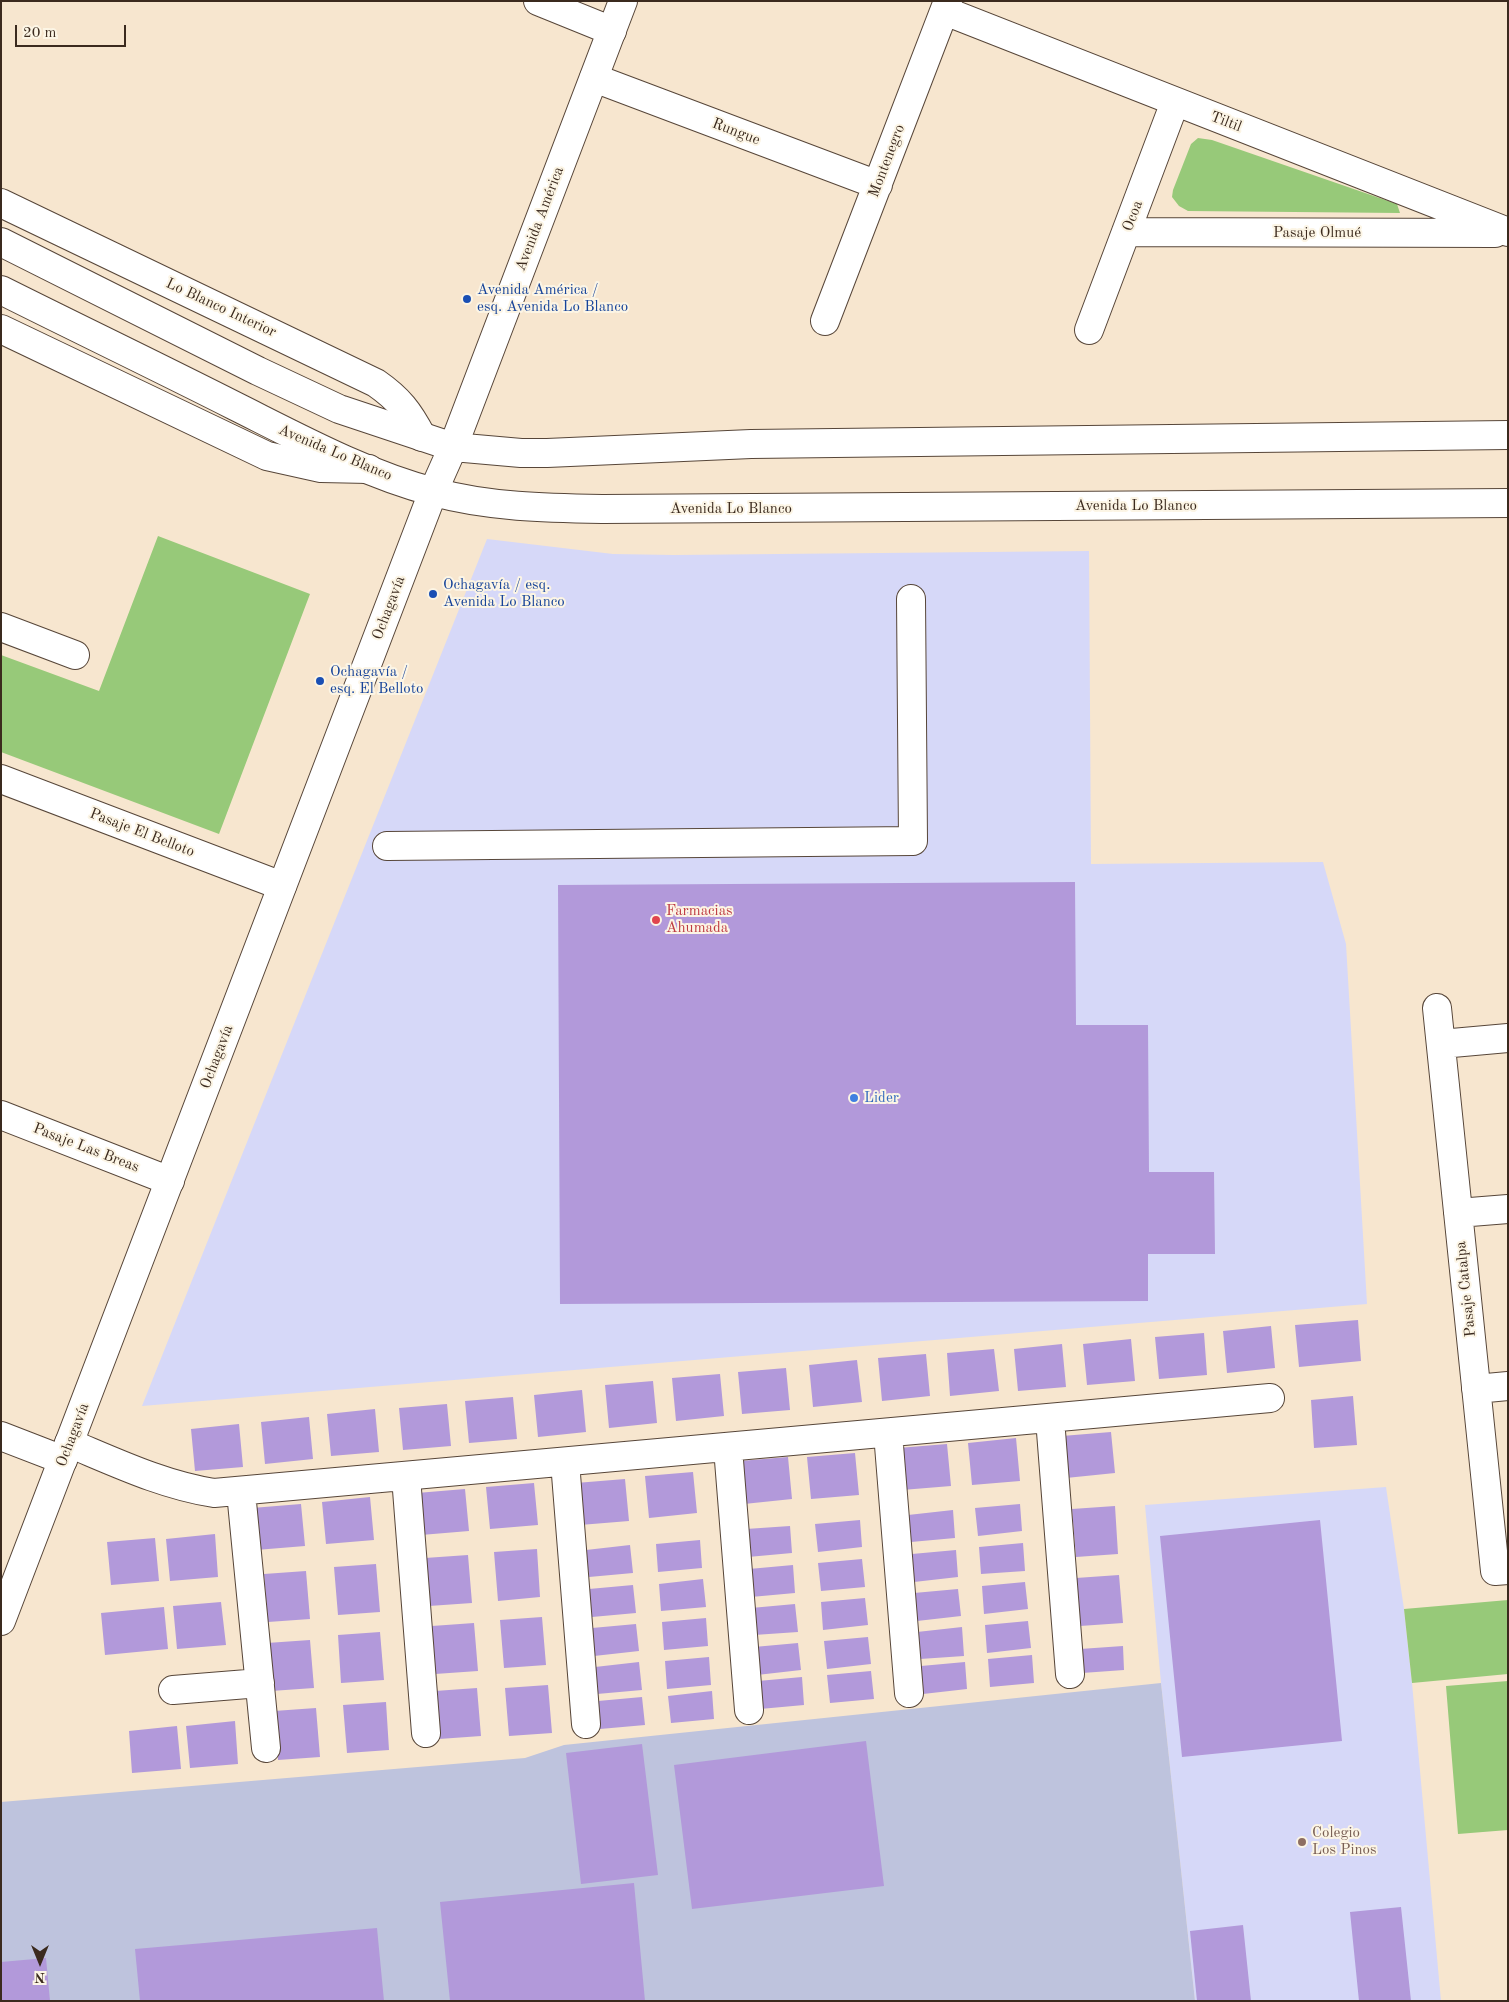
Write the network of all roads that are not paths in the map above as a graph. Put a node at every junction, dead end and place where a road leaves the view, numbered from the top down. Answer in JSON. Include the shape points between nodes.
{"nodes":[{"id":1,"x":538,"y":1,"type":"edge"},
{"id":2,"x":623,"y":1,"type":"edge"},
{"id":3,"x":946,"y":6,"type":"edge"},
{"id":4,"x":612,"y":31,"type":"junction"},
{"id":5,"x":594,"y":78,"type":"junction"},
{"id":6,"x":1175,"y":102,"type":"junction"},
{"id":7,"x":878,"y":185,"type":"junction"},
{"id":8,"x":1,"y":203,"type":"edge"},
{"id":9,"x":1126,"y":232,"type":"junction"},
{"id":10,"x":1508,"y":233,"type":"edge"},
{"id":11,"x":1,"y":242,"type":"edge"},
{"id":12,"x":1,"y":290,"type":"edge"},
{"id":13,"x":825,"y":321,"type":"dead end"},
{"id":14,"x":1,"y":329,"type":"edge"},
{"id":15,"x":1089,"y":330,"type":"dead end"},
{"id":16,"x":1508,"y":435,"type":"edge"},
{"id":17,"x":422,"y":437,"type":"junction"},
{"id":18,"x":453,"y":447,"type":"junction"},
{"id":19,"x":369,"y":469,"type":"junction"},
{"id":20,"x":433,"y":492,"type":"junction"},
{"id":21,"x":1508,"y":504,"type":"edge"},
{"id":22,"x":910,"y":599,"type":"dead end"},
{"id":23,"x":1,"y":628,"type":"edge"},
{"id":24,"x":75,"y":655,"type":"dead end"},
{"id":25,"x":1,"y":779,"type":"edge"},
{"id":26,"x":387,"y":846,"type":"dead end"},
{"id":27,"x":282,"y":886,"type":"junction"},
{"id":28,"x":1437,"y":1008,"type":"dead end"},
{"id":29,"x":1508,"y":1038,"type":"edge"},
{"id":30,"x":1440,"y":1044,"type":"junction"},
{"id":31,"x":1,"y":1116,"type":"edge"},
{"id":32,"x":170,"y":1181,"type":"junction"},
{"id":33,"x":1508,"y":1209,"type":"edge"},
{"id":34,"x":1458,"y":1213,"type":"junction"},
{"id":35,"x":1508,"y":1386,"type":"edge"},
{"id":36,"x":1476,"y":1389,"type":"junction"},
{"id":37,"x":1270,"y":1398,"type":"dead end"},
{"id":38,"x":1050,"y":1419,"type":"junction"},
{"id":39,"x":888,"y":1433,"type":"junction"},
{"id":40,"x":1,"y":1436,"type":"edge"},
{"id":41,"x":728,"y":1448,"type":"junction"},
{"id":42,"x":66,"y":1452,"type":"junction"},
{"id":43,"x":566,"y":1462,"type":"junction"},
{"id":44,"x":406,"y":1476,"type":"junction"},
{"id":45,"x":241,"y":1492,"type":"junction"},
{"id":46,"x":1501,"y":1570,"type":"edge"},
{"id":47,"x":1,"y":1621,"type":"edge"},
{"id":48,"x":1070,"y":1674,"type":"dead end"},
{"id":49,"x":260,"y":1683,"type":"junction"},
{"id":50,"x":173,"y":1690,"type":"dead end"},
{"id":51,"x":909,"y":1692,"type":"dead end"},
{"id":52,"x":749,"y":1710,"type":"dead end"},
{"id":53,"x":586,"y":1724,"type":"dead end"},
{"id":54,"x":426,"y":1732,"type":"dead end"},
{"id":55,"x":266,"y":1748,"type":"dead end"}],
"edges":[{"from":1,"to":4,"type":"street"},
{"from":2,"to":4,"type":"street","name":"Avenida América"},
{"from":3,"to":6,"type":"street","name":"Tiltil"},
{"from":3,"to":7,"type":"street","name":"Montenegro"},
{"from":4,"to":5,"type":"street","name":"Avenida América"},
{"from":5,"to":7,"type":"street","name":"Rungue"},
{"from":5,"to":18,"type":"street","name":"Avenida América"},
{"from":6,"to":9,"type":"street","name":"Ocoa"},
{"from":6,"to":10,"type":"street","name":"Tiltil"},
{"from":7,"to":13,"type":"street","name":"Montenegro"},
{"from":8,"to":17,"type":"street","name":"Lo Blanco Interior","via":[[376,383],[406,408]]},
{"from":9,"to":10,"type":"street","name":"Pasaje Olmué"},
{"from":9,"to":15,"type":"street","name":"Ocoa"},
{"from":11,"to":17,"type":"street","via":[[258,372],[339,409]]},
{"from":12,"to":19,"type":"street","name":"Avenida Lo Blanco","via":[[304,442]]},
{"from":14,"to":19,"type":"street","via":[[267,456],[321,468]]},
{"from":16,"to":18,"type":"street","via":[[751,444],[547,453]]},
{"from":17,"to":18,"type":"street"},
{"from":18,"to":20,"type":"street","name":"Avenida América"},
{"from":19,"to":20,"type":"street","name":"Avenida Lo Blanco"},
{"from":20,"to":21,"type":"street","name":"Avenida Lo Blanco","via":[[510,504],[603,509]]},
{"from":20,"to":27,"type":"street","name":"Ochagavía"},
{"from":22,"to":26,"type":"street","via":[[913,841]]},
{"from":23,"to":24,"type":"street"},
{"from":25,"to":27,"type":"street","name":"Pasaje El Belloto"},
{"from":27,"to":32,"type":"street","name":"Ochagavía"},
{"from":28,"to":30,"type":"street","name":"Pasaje Catalpa"},
{"from":29,"to":30,"type":"street"},
{"from":30,"to":34,"type":"street","name":"Pasaje Catalpa"},
{"from":31,"to":32,"type":"street","name":"Pasaje Las Breas"},
{"from":32,"to":42,"type":"street","name":"Ochagavía"},
{"from":33,"to":34,"type":"street"},
{"from":34,"to":36,"type":"street","name":"Pasaje Catalpa"},
{"from":35,"to":36,"type":"street"},
{"from":36,"to":46,"type":"street","name":"Pasaje Catalpa"},
{"from":37,"to":38,"type":"street"},
{"from":38,"to":39,"type":"street"},
{"from":38,"to":48,"type":"street"},
{"from":39,"to":41,"type":"street"},
{"from":39,"to":51,"type":"street"},
{"from":40,"to":42,"type":"street"},
{"from":41,"to":43,"type":"street"},
{"from":41,"to":52,"type":"street"},
{"from":42,"to":45,"type":"street","via":[[192,1490]]},
{"from":42,"to":47,"type":"street","name":"Ochagavía"},
{"from":43,"to":44,"type":"street"},
{"from":43,"to":53,"type":"street"},
{"from":44,"to":45,"type":"street"},
{"from":44,"to":54,"type":"street"},
{"from":45,"to":49,"type":"street"},
{"from":49,"to":50,"type":"street"},
{"from":49,"to":55,"type":"street"}]}
